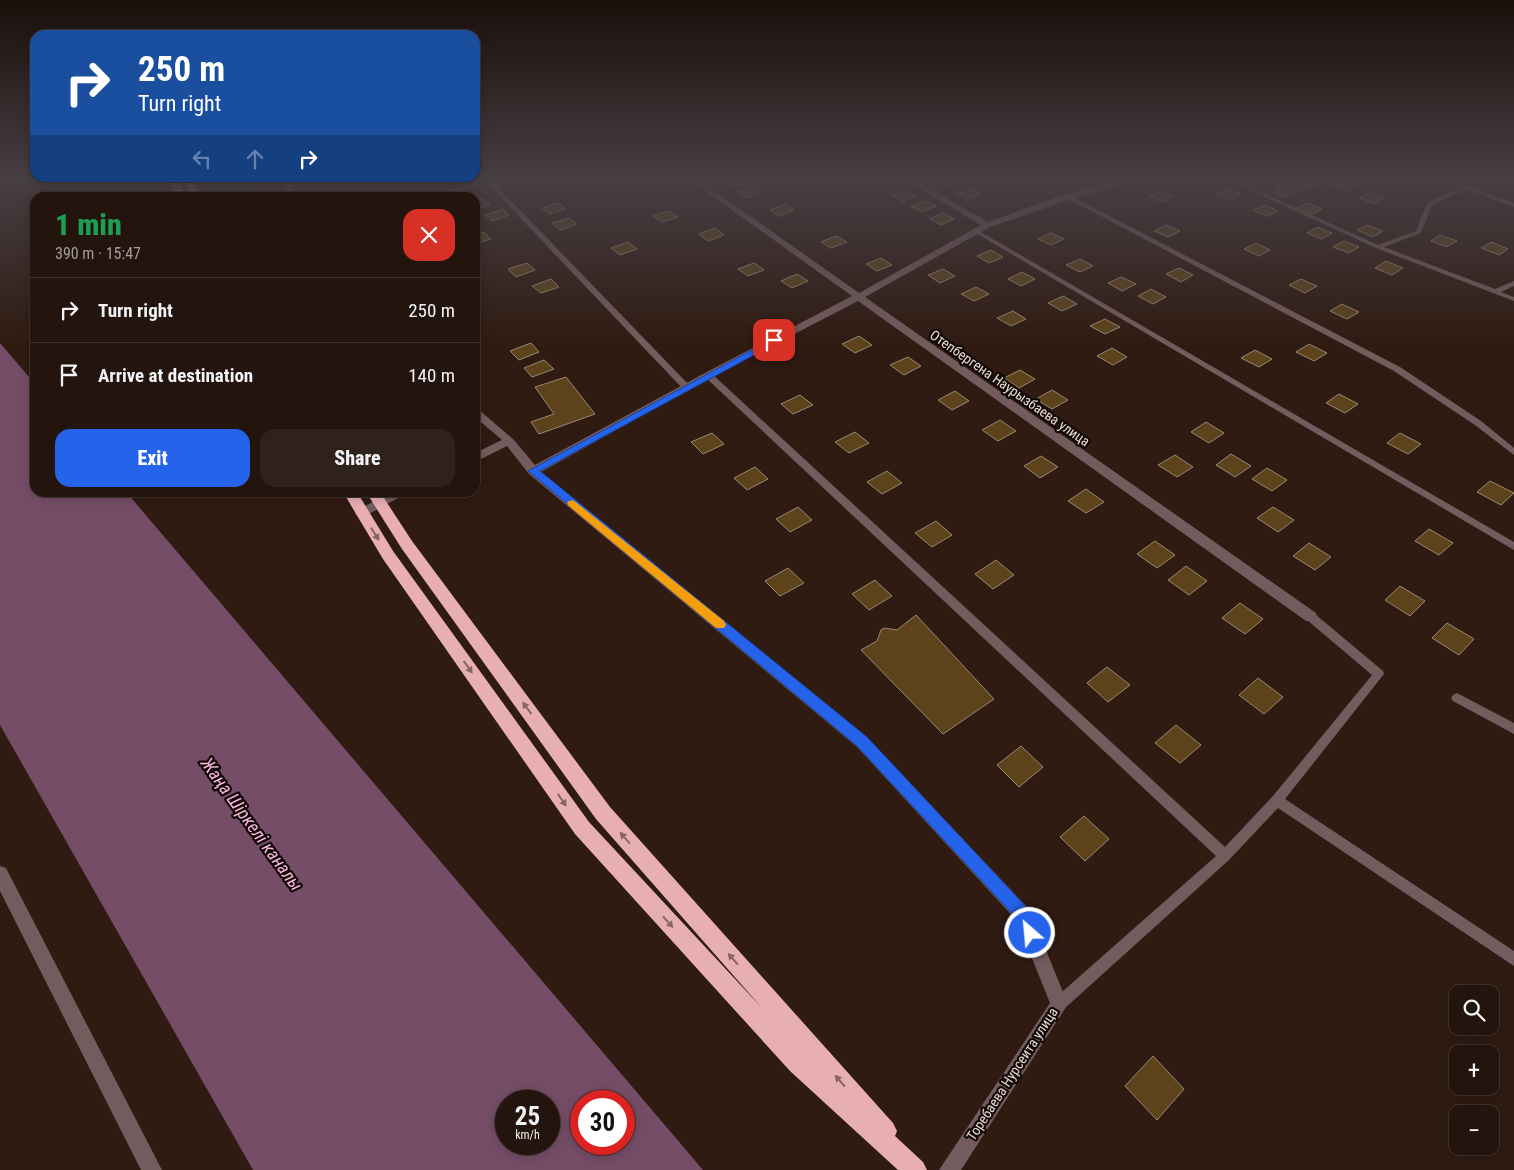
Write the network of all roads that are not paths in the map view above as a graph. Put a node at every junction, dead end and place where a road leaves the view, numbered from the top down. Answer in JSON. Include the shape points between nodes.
{"nodes":[{"id":1,"x":539,"y":235,"type":"edge"},
{"id":2,"x":771,"y":235,"type":"edge"},
{"id":3,"x":970,"y":235,"type":"edge"},
{"id":4,"x":982,"y":235,"type":"edge"},
{"id":5,"x":1141,"y":235,"type":"edge"},
{"id":6,"x":1351,"y":235,"type":"edge"},
{"id":7,"x":1412,"y":235,"type":"edge"},
{"id":8,"x":1378,"y":247,"type":"junction"},
{"id":9,"x":1514,"y":283,"type":"edge"},
{"id":10,"x":1495,"y":292,"type":"junction"},
{"id":11,"x":858,"y":297,"type":"junction"},
{"id":12,"x":1514,"y":299,"type":"edge"},
{"id":13,"x":708,"y":375,"type":"junction"},
{"id":14,"x":687,"y":388,"type":"junction"},
{"id":15,"x":480,"y":416,"type":"edge"},
{"id":16,"x":509,"y":441,"type":"junction"},
{"id":17,"x":1514,"y":452,"type":"edge"},
{"id":18,"x":480,"y":456,"type":"edge"},
{"id":19,"x":533,"y":471,"type":"junction"},
{"id":20,"x":353,"y":497,"type":"edge"},
{"id":21,"x":376,"y":499,"type":"edge"},
{"id":22,"x":361,"y":512,"type":"junction"},
{"id":23,"x":1514,"y":546,"type":"edge"},
{"id":24,"x":1311,"y":617,"type":"joint"},
{"id":25,"x":1457,"y":698,"type":"dead end"},
{"id":26,"x":1514,"y":729,"type":"edge"},
{"id":27,"x":1277,"y":800,"type":"junction"},
{"id":28,"x":1225,"y":856,"type":"junction"},
{"id":29,"x":0,"y":874,"type":"edge"},
{"id":30,"x":1514,"y":959,"type":"edge"},
{"id":31,"x":1059,"y":1004,"type":"junction"},
{"id":32,"x":152,"y":1170,"type":"edge"},
{"id":33,"x":915,"y":1170,"type":"edge"},
{"id":34,"x":919,"y":1170,"type":"edge"},
{"id":35,"x":949,"y":1170,"type":"edge"}],
"edges":[{"from":1,"to":14,"type":"lane"},
{"from":2,"to":11,"type":"street","name":"Отепбергена Наурызбаева улица"},
{"from":3,"to":11,"type":"street"},
{"from":4,"to":23,"type":"lane"},
{"from":5,"to":17,"type":"lane","via":[[1397,369],[1478,423]]},
{"from":6,"to":8,"type":"lane"},
{"from":7,"to":8,"type":"lane"},
{"from":8,"to":10,"type":"lane"},
{"from":9,"to":10,"type":"lane"},
{"from":10,"to":12,"type":"lane"},
{"from":11,"to":13,"type":"street"},
{"from":11,"to":24,"type":"street","name":"Отепбергена Наурызбаева улица"},
{"from":13,"to":14,"type":"street"},
{"from":13,"to":28,"type":"lane"},
{"from":14,"to":19,"type":"street"},
{"from":15,"to":16,"type":"street","name":"Торебаева Нурсеита улица"},
{"from":16,"to":18,"type":"street"},
{"from":16,"to":19,"type":"street","name":"Торебаева Нурсеита улица"},
{"from":19,"to":31,"type":"street","name":"Торебаева Нурсеита улица","via":[[862,742],[1023,915]]},
{"from":20,"to":22,"type":"highway"},
{"from":21,"to":22,"type":"street"},
{"from":34,"to":21,"type":"highway","one_way":true,"via":[[603,813]]},
{"from":22,"to":33,"type":"highway","one_way":true,"via":[[388,555],[582,828],[798,1063]]},
{"from":24,"to":27,"type":"lane","via":[[1379,674]]},
{"from":25,"to":26,"type":"lane"},
{"from":27,"to":28,"type":"lane"},
{"from":27,"to":30,"type":"lane"},
{"from":28,"to":31,"type":"lane"},
{"from":29,"to":32,"type":"street"},
{"from":31,"to":35,"type":"street","name":"Торебаева Нурсеита улица"}]}
